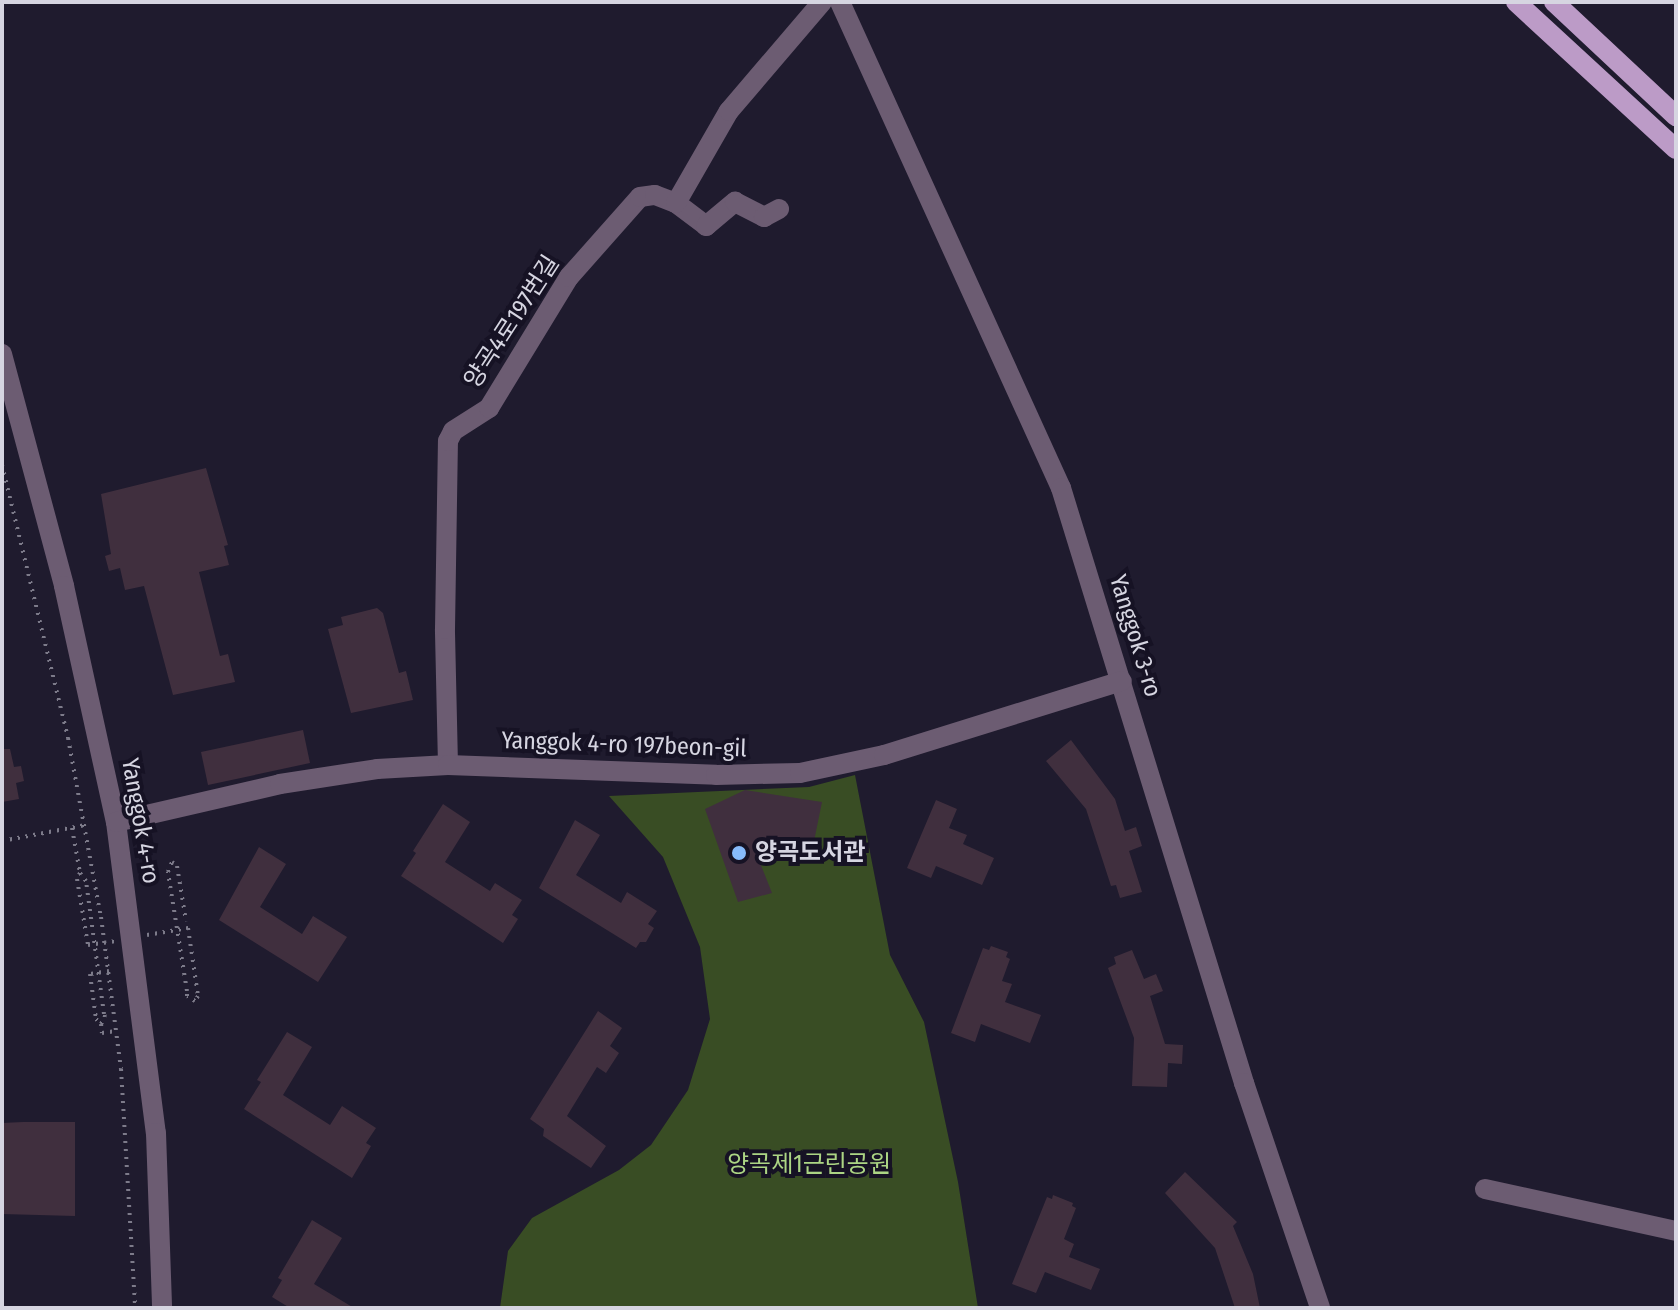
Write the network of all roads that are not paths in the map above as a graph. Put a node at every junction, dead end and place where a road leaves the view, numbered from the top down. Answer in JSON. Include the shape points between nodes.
{"nodes":[{"id":1,"x":822,"y":2,"type":"edge"},
{"id":2,"x":840,"y":2,"type":"edge"},
{"id":3,"x":1516,"y":2,"type":"edge"},
{"id":4,"x":1554,"y":2,"type":"edge"},
{"id":5,"x":1676,"y":116,"type":"edge"},
{"id":6,"x":1676,"y":149,"type":"edge"},
{"id":7,"x":676,"y":203,"type":"junction"},
{"id":8,"x":779,"y":209,"type":"dead end"},
{"id":9,"x":2,"y":354,"type":"edge"},
{"id":10,"x":1122,"y":681,"type":"junction"},
{"id":11,"x":448,"y":765,"type":"junction"},
{"id":12,"x":116,"y":822,"type":"junction"},
{"id":13,"x":1485,"y":1189,"type":"dead end"},
{"id":14,"x":1676,"y":1231,"type":"edge"},
{"id":15,"x":162,"y":1308,"type":"edge"},
{"id":16,"x":1320,"y":1308,"type":"edge"}],
"edges":[{"from":1,"to":7,"type":"street","via":[[729,111]]},
{"from":2,"to":10,"type":"street","name":"Yanggok 3-ro","via":[[1047,452]]},
{"from":3,"to":6,"type":"main road"},
{"from":4,"to":5,"type":"main road"},
{"from":7,"to":8,"type":"street","via":[[706,226],[735,202],[764,217]]},
{"from":7,"to":11,"type":"street","name":"양곡4로197번길","via":[[646,194],[626,212],[569,277],[489,408],[453,431],[448,441]]},
{"from":9,"to":12,"type":"street","name":"Yanggok 4-ro","via":[[64,586]]},
{"from":10,"to":11,"type":"street","name":"Yanggok 4-ro 197beon-gil","via":[[884,755],[800,773]]},
{"from":10,"to":16,"type":"street","name":"Yanggok 3-ro","via":[[1239,1068]]},
{"from":11,"to":12,"type":"street","name":"Yanggok 4-ro 197beon-gil","via":[[336,774]]},
{"from":12,"to":15,"type":"street","name":"Yanggok 4-ro","via":[[156,1133]]},
{"from":13,"to":14,"type":"street"}]}
